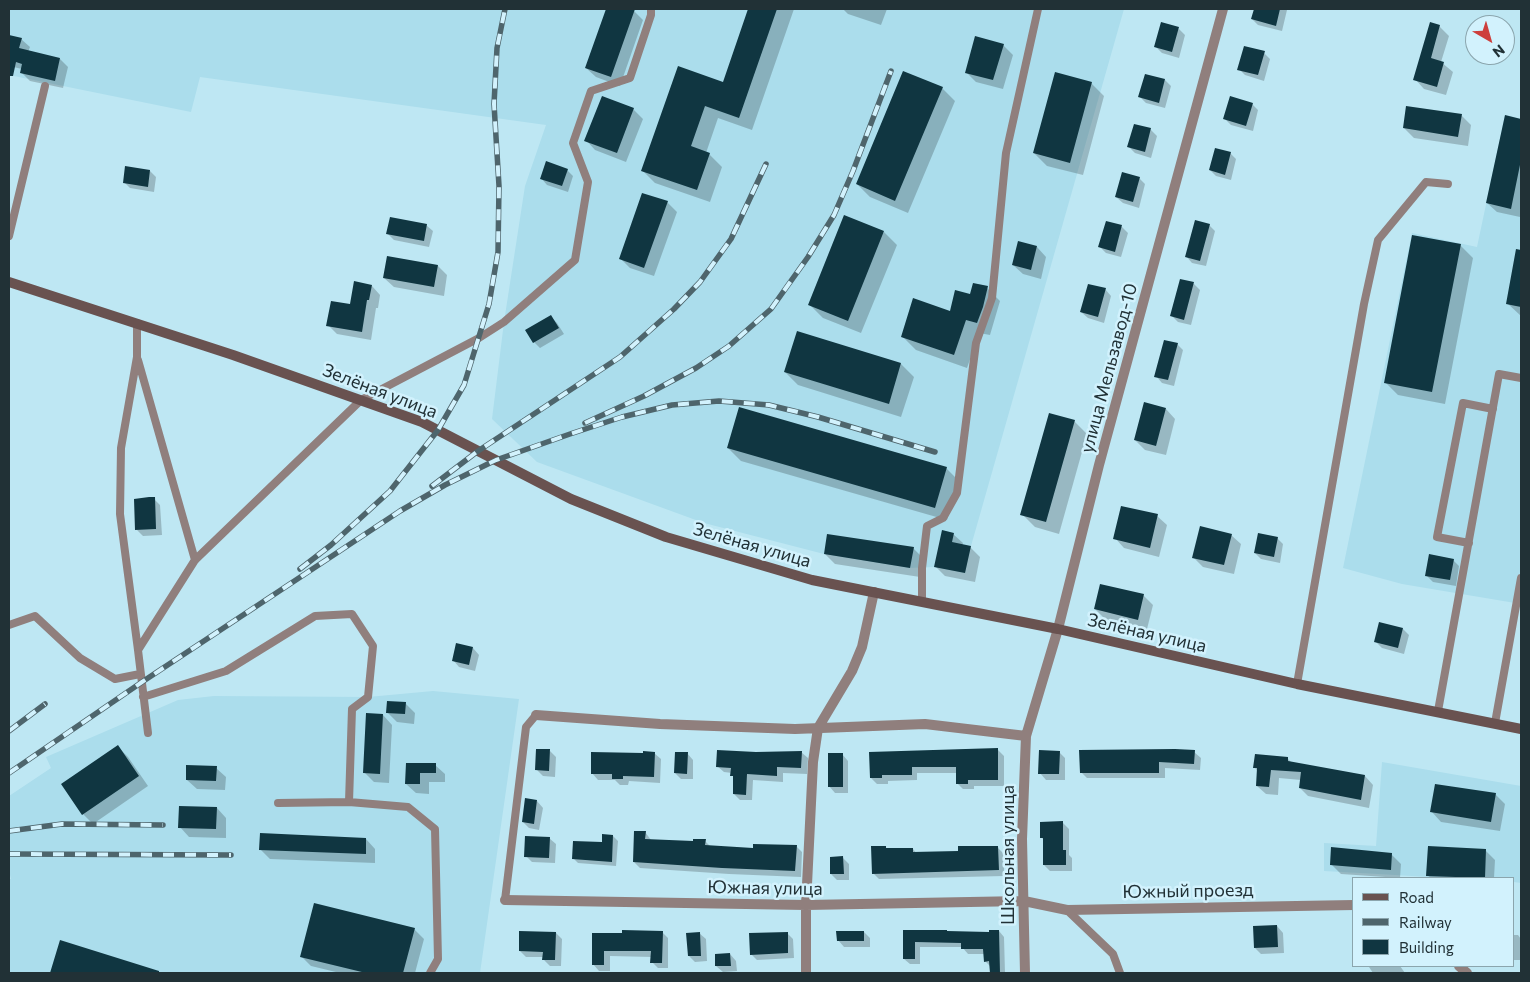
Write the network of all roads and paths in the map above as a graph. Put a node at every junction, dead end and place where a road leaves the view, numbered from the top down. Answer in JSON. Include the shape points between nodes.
{"nodes":[{"id":1,"x":651,"y":9,"type":"edge"},
{"id":2,"x":1038,"y":9,"type":"edge"},
{"id":3,"x":1223,"y":9,"type":"edge"},
{"id":4,"x":45,"y":86,"type":"dead end"},
{"id":5,"x":1448,"y":184,"type":"dead end"},
{"id":6,"x":9,"y":236,"type":"edge"},
{"id":7,"x":9,"y":282,"type":"edge"},
{"id":8,"x":136,"y":323,"type":"junction"},
{"id":9,"x":137,"y":357,"type":"junction"},
{"id":10,"x":1521,"y":378,"type":"edge"},
{"id":11,"x":361,"y":400,"type":"junction"},
{"id":12,"x":1493,"y":409,"type":"junction"},
{"id":13,"x":1469,"y":543,"type":"junction"},
{"id":14,"x":194,"y":560,"type":"junction"},
{"id":15,"x":1521,"y":578,"type":"edge"},
{"id":16,"x":874,"y":592,"type":"junction"},
{"id":17,"x":922,"y":602,"type":"junction"},
{"id":18,"x":9,"y":625,"type":"edge"},
{"id":19,"x":1058,"y":629,"type":"junction"},
{"id":20,"x":138,"y":650,"type":"junction"},
{"id":21,"x":140,"y":674,"type":"junction"},
{"id":22,"x":1297,"y":684,"type":"junction"},
{"id":23,"x":143,"y":698,"type":"junction"},
{"id":24,"x":1438,"y":711,"type":"junction"},
{"id":25,"x":536,"y":715,"type":"joint"},
{"id":26,"x":1494,"y":723,"type":"junction"},
{"id":27,"x":818,"y":728,"type":"junction"},
{"id":28,"x":1521,"y":729,"type":"edge"},
{"id":29,"x":148,"y":733,"type":"dead end"},
{"id":30,"x":1026,"y":736,"type":"junction"},
{"id":31,"x":349,"y":802,"type":"junction"},
{"id":32,"x":278,"y":803,"type":"dead end"},
{"id":33,"x":504,"y":900,"type":"joint"},
{"id":34,"x":1024,"y":901,"type":"junction"},
{"id":35,"x":806,"y":905,"type":"junction"},
{"id":36,"x":1352,"y":905,"type":"edge"},
{"id":37,"x":1067,"y":910,"type":"junction"},
{"id":38,"x":430,"y":973,"type":"edge"},
{"id":39,"x":806,"y":973,"type":"edge"},
{"id":40,"x":1025,"y":973,"type":"edge"},
{"id":41,"x":1120,"y":973,"type":"edge"}],
"edges":[{"from":1,"to":11,"type":"lane","via":[[630,78],[591,91],[573,143],[588,182],[575,260],[504,322]]},
{"from":2,"to":17,"type":"lane","via":[[1006,153],[992,298],[976,343],[957,493],[943,518],[927,526]]},
{"from":3,"to":19,"type":"street","name":"улица Мельзавод-10","via":[[1099,465]]},
{"from":4,"to":6,"type":"lane"},
{"from":5,"to":22,"type":"lane","via":[[1426,182],[1378,240]]},
{"from":7,"to":8,"type":"street","name":"Зелёная улица"},
{"from":8,"to":9,"type":"lane"},
{"from":8,"to":11,"type":"street","name":"Зелёная улица"},
{"from":9,"to":14,"type":"lane"},
{"from":9,"to":20,"type":"lane","via":[[121,448],[120,514]]},
{"from":10,"to":12,"type":"lane","via":[[1499,374]]},
{"from":11,"to":14,"type":"lane"},
{"from":11,"to":16,"type":"street","name":"Зелёная улица","via":[[422,422],[571,499],[666,537],[812,580]]},
{"from":12,"to":13,"type":"lane"},
{"from":12,"to":13,"type":"lane","via":[[1463,403],[1437,537]]},
{"from":13,"to":24,"type":"lane"},
{"from":14,"to":20,"type":"lane"},
{"from":15,"to":26,"type":"lane"},
{"from":16,"to":17,"type":"street","name":"Зелёная улица"},
{"from":16,"to":27,"type":"street","via":[[862,647],[852,671]]},
{"from":17,"to":19,"type":"street","name":"Зелёная улица"},
{"from":18,"to":21,"type":"lane","via":[[35,616],[80,658],[114,679]]},
{"from":19,"to":22,"type":"street","name":"Зелёная улица"},
{"from":19,"to":30,"type":"street","name":"улица Мельзавод-10"},
{"from":20,"to":21,"type":"lane"},
{"from":21,"to":23,"type":"lane"},
{"from":22,"to":24,"type":"street","name":"Зелёная улица"},
{"from":23,"to":29,"type":"lane"},
{"from":23,"to":31,"type":"lane","via":[[226,671],[315,616],[352,614],[373,646],[368,697],[352,709]]},
{"from":24,"to":26,"type":"street","name":"Зелёная улица"},
{"from":25,"to":27,"type":"street","via":[[660,724]]},
{"from":25,"to":33,"type":"lane","via":[[526,727]]},
{"from":26,"to":28,"type":"street","name":"Зелёная улица"},
{"from":27,"to":30,"type":"street","via":[[925,724]]},
{"from":27,"to":35,"type":"street","via":[[813,762]]},
{"from":30,"to":34,"type":"street","name":"Школьная улица","via":[[1022,839]]},
{"from":31,"to":32,"type":"lane"},
{"from":31,"to":38,"type":"lane","via":[[408,807],[435,829],[438,959]]},
{"from":33,"to":35,"type":"street","name":"Южная улица"},
{"from":34,"to":35,"type":"street","name":"Южная улица"},
{"from":34,"to":37,"type":"street","name":"Южный проезд"},
{"from":34,"to":40,"type":"street","name":"Школьная улица"},
{"from":35,"to":39,"type":"street"},
{"from":36,"to":37,"type":"street","name":"Южный проезд"},
{"from":37,"to":41,"type":"lane","via":[[1113,954]]}]}
